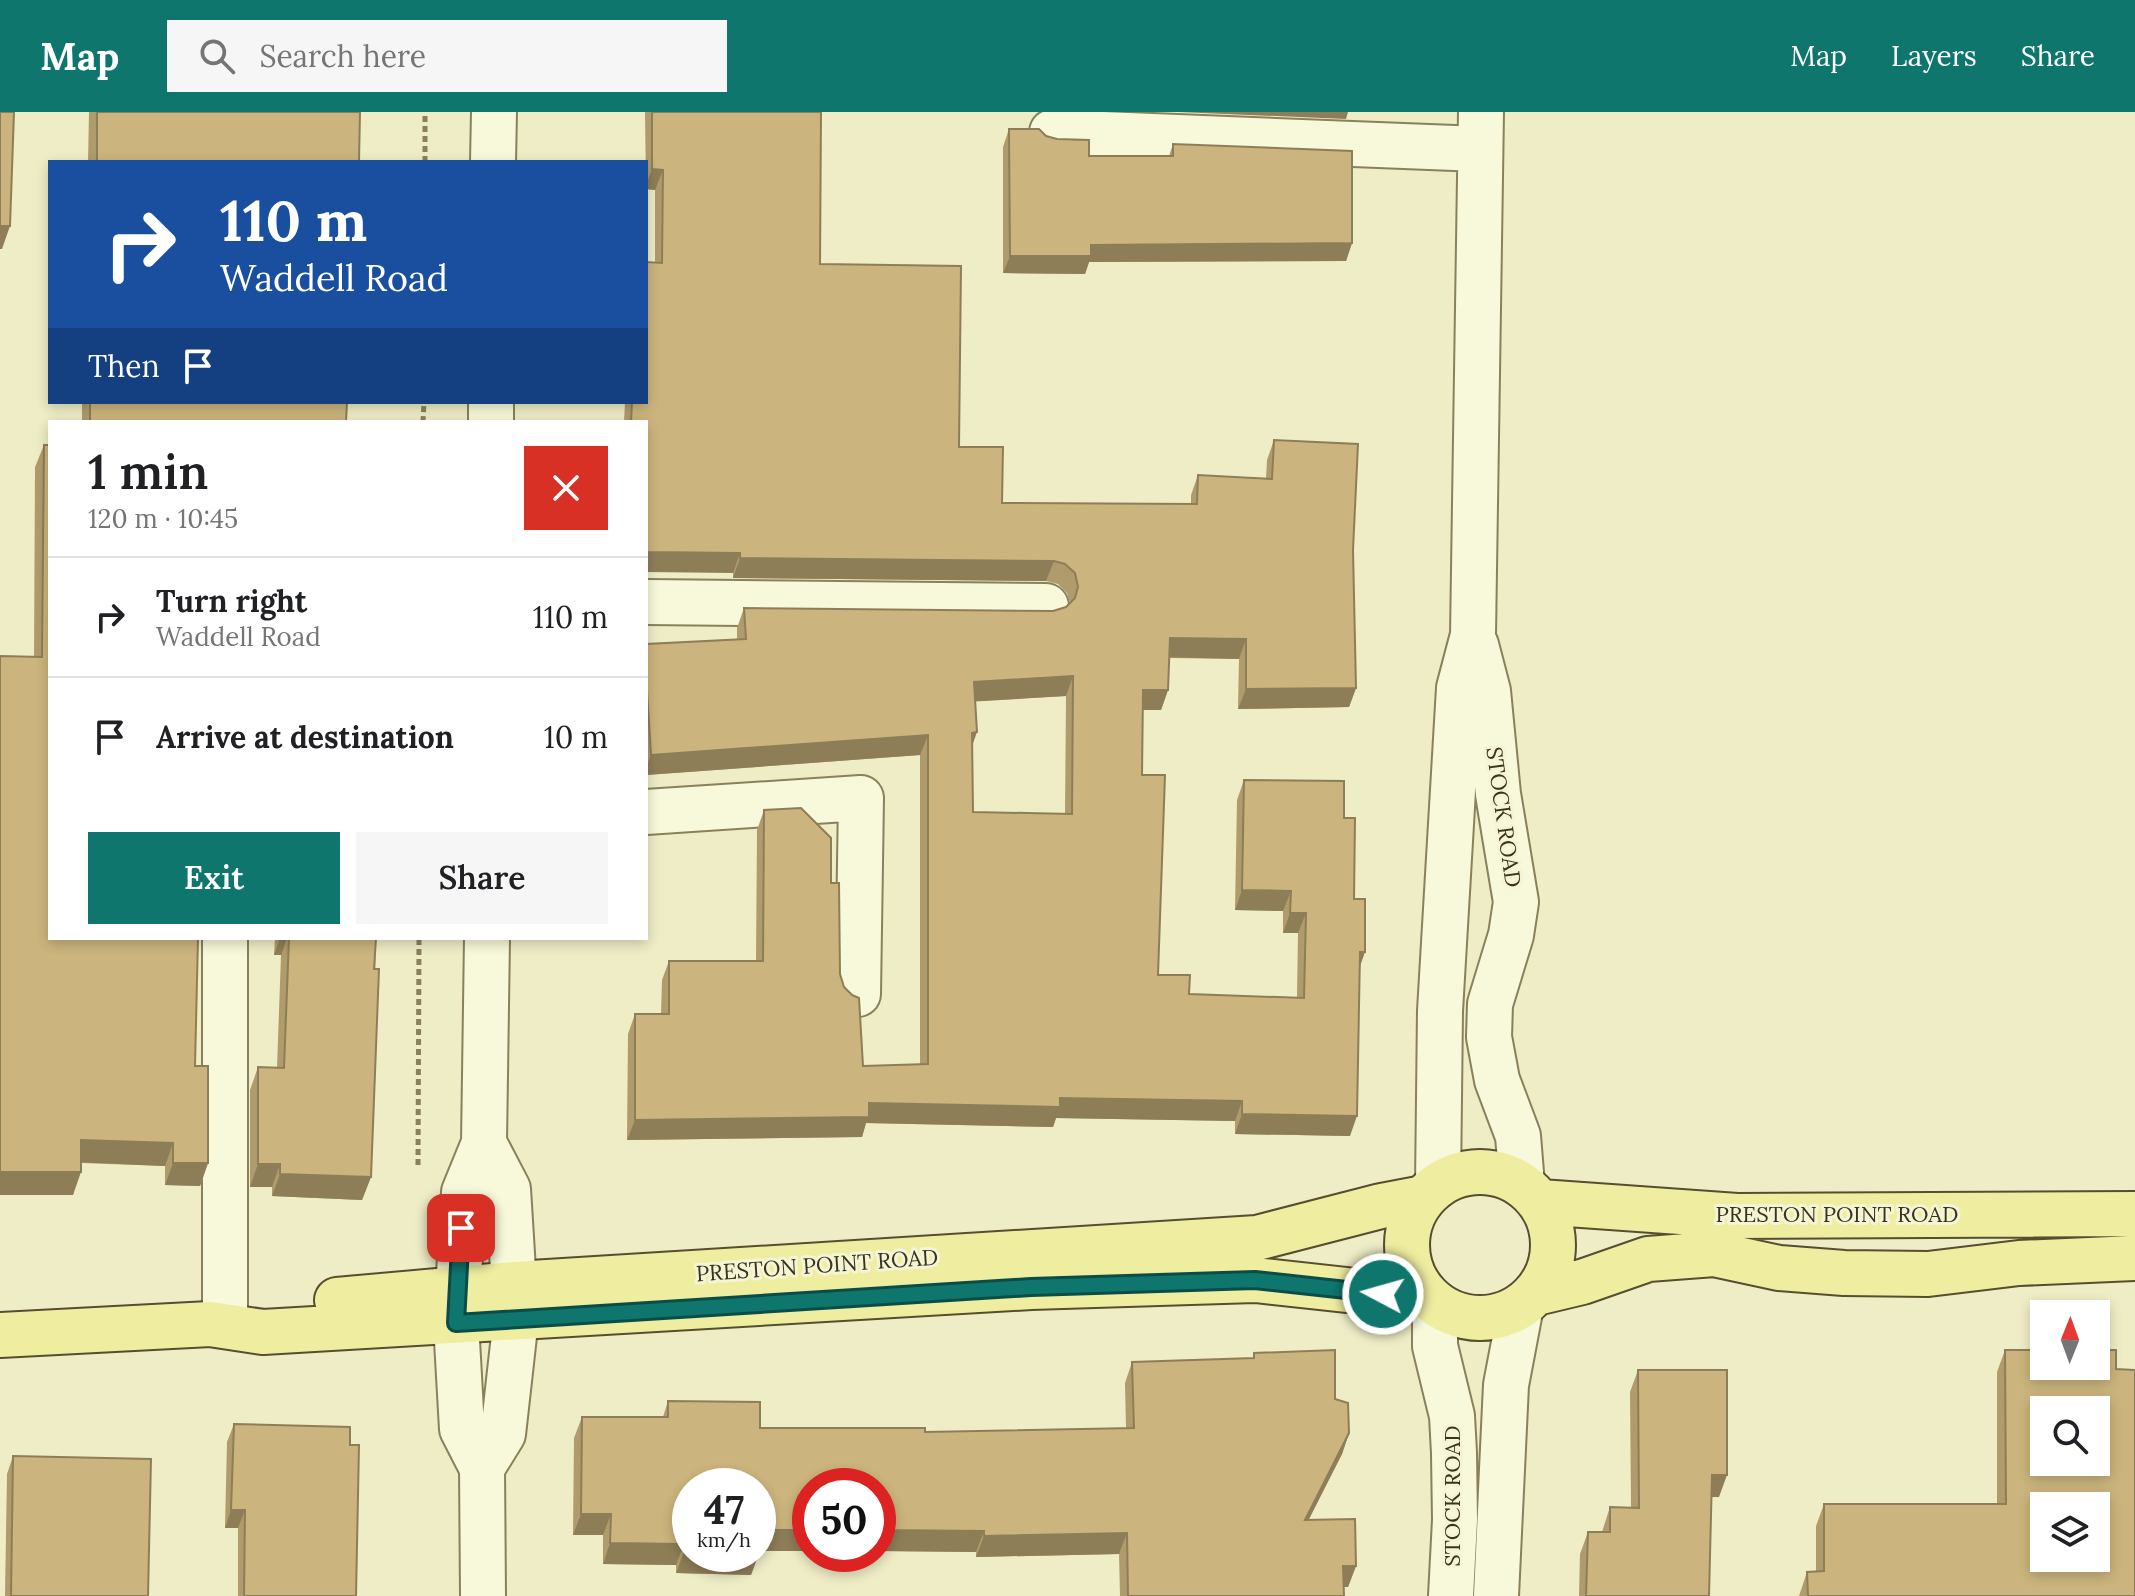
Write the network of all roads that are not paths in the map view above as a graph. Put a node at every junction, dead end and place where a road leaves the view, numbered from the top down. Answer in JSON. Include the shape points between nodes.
{"nodes":[{"id":1,"x":494,"y":112,"type":"edge"},
{"id":2,"x":1480,"y":130,"type":"edge"},
{"id":3,"x":1052,"y":132,"type":"dead end"},
{"id":4,"x":493,"y":160,"type":"edge"},
{"id":5,"x":648,"y":602,"type":"edge"},
{"id":6,"x":1046,"y":606,"type":"dead end"},
{"id":7,"x":1473,"y":635,"type":"junction"},
{"id":8,"x":648,"y":812,"type":"edge"},
{"id":9,"x":225,"y":940,"type":"edge"},
{"id":10,"x":487,"y":940,"type":"edge"},
{"id":11,"x":858,"y":994,"type":"edge"},
{"id":12,"x":484,"y":1143,"type":"junction"},
{"id":13,"x":1431,"y":1192,"type":"junction"},
{"id":14,"x":1531,"y":1193,"type":"junction"},
{"id":15,"x":2135,"y":1214,"type":"edge"},
{"id":16,"x":2135,"y":1258,"type":"edge"},
{"id":17,"x":1429,"y":1297,"type":"junction"},
{"id":18,"x":1529,"y":1299,"type":"junction"},
{"id":19,"x":516,"y":1301,"type":"junction"},
{"id":20,"x":457,"y":1306,"type":"junction"},
{"id":21,"x":218,"y":1321,"type":"junction"},
{"id":22,"x":0,"y":1335,"type":"edge"},
{"id":23,"x":482,"y":1468,"type":"junction"},
{"id":24,"x":483,"y":1596,"type":"edge"},
{"id":25,"x":1451,"y":1596,"type":"edge"},
{"id":26,"x":1496,"y":1596,"type":"edge"}],
"edges":[{"from":1,"to":4,"type":"street"},
{"from":2,"to":3,"type":"street"},
{"from":2,"to":7,"type":"street","name":"STOCK ROAD"},
{"from":5,"to":6,"type":"street"},
{"from":7,"to":13,"type":"street","name":"STOCK ROAD","via":[[1459,688]]},
{"from":7,"to":14,"type":"street","name":"STOCK ROAD","via":[[1488,691],[1516,902],[1490,1004],[1489,1037]]},
{"from":8,"to":11,"type":"street","via":[[861,798]]},
{"from":9,"to":21,"type":"street"},
{"from":10,"to":12,"type":"street"},
{"from":12,"to":19,"type":"street","via":[[508,1189]]},
{"from":12,"to":20,"type":"street","via":[[464,1192]]},
{"from":13,"to":14,"type":"main road","via":[[1456,1176],[1476,1172],[1500,1174]]},
{"from":13,"to":17,"type":"main road","name":"STOCK ROAD","via":[[1413,1215],[1408,1235],[1413,1274]]},
{"from":13,"to":19,"type":"main road","name":"PRESTON POINT ROAD","via":[[1257,1238]]},
{"from":14,"to":15,"type":"main road","name":"PRESTON POINT ROAD","via":[[1737,1216]]},
{"from":14,"to":18,"type":"main road","name":"STOCK ROAD","via":[[1551,1224],[1554,1248],[1549,1272]]},
{"from":16,"to":18,"type":"main road","name":"PRESTON POINT ROAD","via":[[1928,1274],[1779,1268],[1714,1254],[1648,1259]]},
{"from":17,"to":18,"type":"main road","via":[[1465,1317],[1482,1318],[1502,1315]]},
{"from":17,"to":19,"type":"main road","name":"PRESTON POINT ROAD","via":[[1240,1280]]},
{"from":17,"to":25,"type":"street","name":"STOCK ROAD","via":[[1452,1416]]},
{"from":18,"to":26,"type":"street","name":"STOCK ROAD","via":[[1506,1385]]},
{"from":19,"to":20,"type":"main road","name":"PRESTON POINT ROAD"},
{"from":19,"to":23,"type":"street","via":[[503,1434]]},
{"from":20,"to":21,"type":"main road","name":"PRESTON POINT ROAD","via":[[263,1332]]},
{"from":20,"to":23,"type":"street","via":[[462,1429]]},
{"from":21,"to":22,"type":"main road","name":"PRESTON POINT ROAD"},
{"from":23,"to":24,"type":"street"}]}
